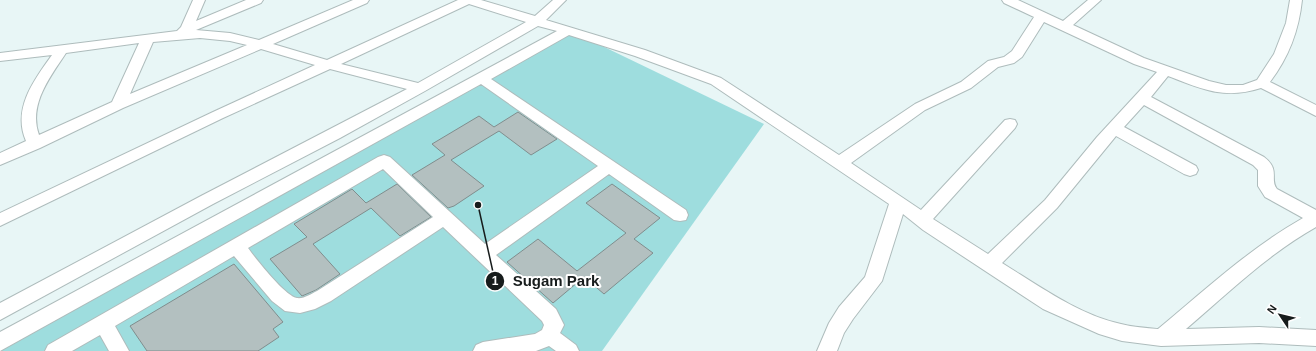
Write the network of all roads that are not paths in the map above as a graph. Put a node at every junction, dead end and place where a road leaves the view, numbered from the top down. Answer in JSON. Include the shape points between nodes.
{"nodes":[{"id":1,"x":199,"y":0,"type":"edge"},
{"id":2,"x":257,"y":0,"type":"edge"},
{"id":3,"x":363,"y":0,"type":"edge"},
{"id":4,"x":468,"y":0,"type":"edge"},
{"id":5,"x":560,"y":0,"type":"edge"},
{"id":6,"x":1008,"y":0,"type":"edge"},
{"id":7,"x":1095,"y":0,"type":"edge"},
{"id":8,"x":1296,"y":0,"type":"edge"},
{"id":9,"x":1041,"y":16,"type":"junction"},
{"id":10,"x":537,"y":21,"type":"junction"},
{"id":11,"x":1064,"y":26,"type":"junction"},
{"id":12,"x":186,"y":30,"type":"junction"},
{"id":13,"x":569,"y":30,"type":"junction"},
{"id":14,"x":174,"y":35,"type":"junction"},
{"id":15,"x":148,"y":38,"type":"junction"},
{"id":16,"x":260,"y":44,"type":"junction"},
{"id":17,"x":62,"y":49,"type":"junction"},
{"id":18,"x":0,"y":57,"type":"edge"},
{"id":19,"x":329,"y":65,"type":"junction"},
{"id":20,"x":1165,"y":71,"type":"junction"},
{"id":21,"x":481,"y":78,"type":"junction"},
{"id":22,"x":1262,"y":83,"type":"junction"},
{"id":23,"x":420,"y":88,"type":"junction"},
{"id":24,"x":1142,"y":98,"type":"junction"},
{"id":25,"x":118,"y":105,"type":"junction"},
{"id":26,"x":1316,"y":111,"type":"edge"},
{"id":27,"x":1010,"y":124,"type":"dead end"},
{"id":28,"x":1114,"y":128,"type":"junction"},
{"id":29,"x":35,"y":144,"type":"junction"},
{"id":30,"x":0,"y":159,"type":"edge"},
{"id":31,"x":839,"y":163,"type":"junction"},
{"id":32,"x":609,"y":166,"type":"junction"},
{"id":33,"x":1190,"y":170,"type":"dead end"},
{"id":34,"x":898,"y":202,"type":"junction"},
{"id":35,"x":680,"y":215,"type":"dead end"},
{"id":36,"x":445,"y":217,"type":"junction"},
{"id":37,"x":1316,"y":219,"type":"edge"},
{"id":38,"x":0,"y":220,"type":"edge"},
{"id":39,"x":922,"y":220,"type":"junction"},
{"id":40,"x":236,"y":247,"type":"junction"},
{"id":41,"x":484,"y":254,"type":"junction"},
{"id":42,"x":990,"y":264,"type":"junction"},
{"id":43,"x":0,"y":312,"type":"edge"},
{"id":44,"x":103,"y":323,"type":"junction"},
{"id":45,"x":549,"y":336,"type":"junction"},
{"id":46,"x":1160,"y":338,"type":"junction"},
{"id":47,"x":1316,"y":338,"type":"edge"},
{"id":48,"x":0,"y":342,"type":"edge"},
{"id":49,"x":55,"y":351,"type":"edge"},
{"id":50,"x":119,"y":351,"type":"edge"},
{"id":51,"x":483,"y":351,"type":"edge"},
{"id":52,"x":569,"y":351,"type":"edge"},
{"id":53,"x":827,"y":351,"type":"edge"}],
"edges":[{"from":1,"to":12,"type":"street"},
{"from":2,"to":12,"type":"street"},
{"from":3,"to":16,"type":"street"},
{"from":4,"to":10,"type":"street"},
{"from":4,"to":19,"type":"street"},
{"from":5,"to":10,"type":"street"},
{"from":6,"to":9,"type":"street"},
{"from":7,"to":11,"type":"street"},
{"from":8,"to":22,"type":"street","via":[[1292,29],[1271,72]]},
{"from":9,"to":11,"type":"street"},
{"from":9,"to":31,"type":"street","via":[[1017,54],[1009,60],[993,64],[970,82],[920,107]]},
{"from":10,"to":13,"type":"street"},
{"from":10,"to":23,"type":"street"},
{"from":11,"to":20,"type":"street"},
{"from":12,"to":14,"type":"street"},
{"from":13,"to":21,"type":"street"},
{"from":13,"to":31,"type":"street","via":[[716,81]]},
{"from":14,"to":15,"type":"street"},
{"from":14,"to":16,"type":"street","via":[[230,37]]},
{"from":15,"to":17,"type":"street"},
{"from":15,"to":25,"type":"street"},
{"from":16,"to":19,"type":"street"},
{"from":16,"to":25,"type":"street"},
{"from":17,"to":18,"type":"street"},
{"from":17,"to":29,"type":"street","via":[[38,87],[31,104],[28,120]]},
{"from":19,"to":23,"type":"street"},
{"from":19,"to":38,"type":"street"},
{"from":20,"to":22,"type":"street","via":[[1226,90],[1244,89]]},
{"from":20,"to":24,"type":"street"},
{"from":21,"to":32,"type":"street"},
{"from":21,"to":48,"type":"street"},
{"from":22,"to":26,"type":"street"},
{"from":23,"to":43,"type":"street"},
{"from":24,"to":28,"type":"street"},
{"from":24,"to":37,"type":"street","via":[[1252,157],[1263,165],[1266,171],[1266,188],[1271,193]]},
{"from":25,"to":29,"type":"street"},
{"from":27,"to":39,"type":"street"},
{"from":28,"to":33,"type":"street"},
{"from":28,"to":42,"type":"street","via":[[1051,204]]},
{"from":29,"to":30,"type":"street"},
{"from":31,"to":34,"type":"street"},
{"from":32,"to":35,"type":"street"},
{"from":32,"to":41,"type":"street"},
{"from":34,"to":39,"type":"street"},
{"from":34,"to":53,"type":"street","via":[[873,280],[846,313]]},
{"from":36,"to":40,"type":"street","via":[[384,161]]},
{"from":36,"to":40,"type":"street","via":[[324,296],[306,305],[292,305],[281,298]]},
{"from":36,"to":41,"type":"street"},
{"from":37,"to":46,"type":"street","via":[[1291,232],[1266,251]]},
{"from":39,"to":42,"type":"street"},
{"from":40,"to":44,"type":"street"},
{"from":41,"to":45,"type":"street","via":[[549,315],[554,325]]},
{"from":42,"to":46,"type":"street","via":[[1050,303],[1099,326],[1122,333]]},
{"from":44,"to":49,"type":"street"},
{"from":44,"to":50,"type":"street"},
{"from":45,"to":51,"type":"street","via":[[539,342]]},
{"from":45,"to":52,"type":"street"},
{"from":46,"to":47,"type":"street","via":[[1259,335]]}]}
